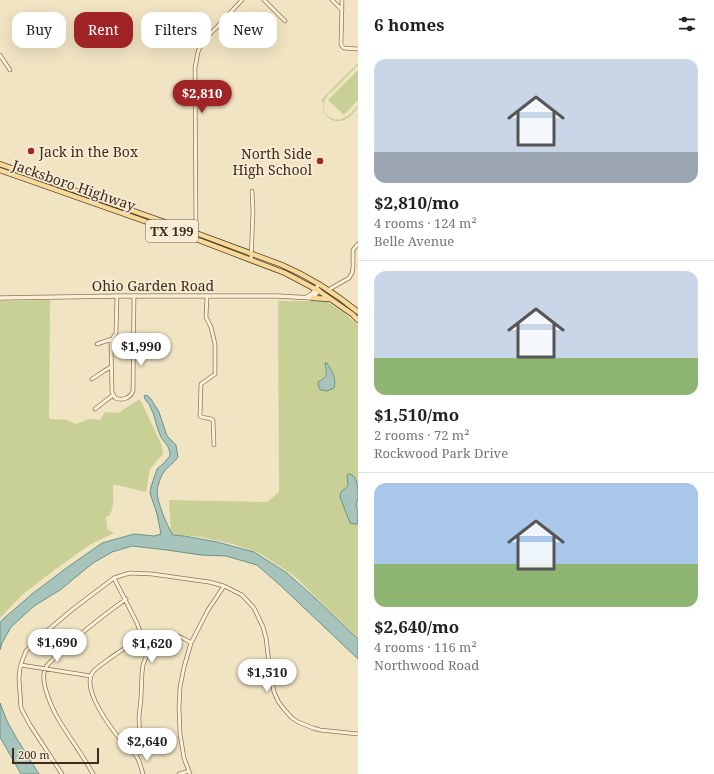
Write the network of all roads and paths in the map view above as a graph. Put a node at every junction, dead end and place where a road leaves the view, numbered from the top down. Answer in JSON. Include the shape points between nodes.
{"nodes":[{"id":1,"x":242,"y":0,"type":"edge"},
{"id":2,"x":264,"y":0,"type":"edge"},
{"id":3,"x":332,"y":0,"type":"edge"},
{"id":4,"x":342,"y":0,"type":"edge"},
{"id":5,"x":342,"y":10,"type":"junction"},
{"id":6,"x":231,"y":12,"type":"edge"},
{"id":7,"x":286,"y":21,"type":"dead end"},
{"id":8,"x":219,"y":25,"type":"edge"},
{"id":9,"x":358,"y":49,"type":"edge"},
{"id":10,"x":0,"y":55,"type":"edge"},
{"id":11,"x":10,"y":70,"type":"dead end"},
{"id":12,"x":0,"y":164,"type":"edge"},
{"id":13,"x":6,"y":166,"type":"junction"},
{"id":14,"x":2,"y":171,"type":"edge"},
{"id":15,"x":252,"y":192,"type":"dead end"},
{"id":16,"x":126,"y":209,"type":"junction"},
{"id":17,"x":124,"y":214,"type":"junction"},
{"id":18,"x":196,"y":233,"type":"junction"},
{"id":19,"x":196,"y":239,"type":"junction"},
{"id":20,"x":358,"y":244,"type":"edge"},
{"id":21,"x":251,"y":254,"type":"junction"},
{"id":22,"x":251,"y":260,"type":"junction"},
{"id":23,"x":321,"y":285,"type":"junction"},
{"id":24,"x":318,"y":290,"type":"junction"},
{"id":25,"x":328,"y":290,"type":"junction"},
{"id":26,"x":117,"y":296,"type":"junction"},
{"id":27,"x":134,"y":296,"type":"junction"},
{"id":28,"x":207,"y":296,"type":"junction"},
{"id":29,"x":306,"y":297,"type":"junction"},
{"id":30,"x":0,"y":298,"type":"edge"},
{"id":31,"x":313,"y":298,"type":"junction"},
{"id":32,"x":332,"y":300,"type":"junction"},
{"id":33,"x":358,"y":312,"type":"edge"},
{"id":34,"x":358,"y":320,"type":"edge"},
{"id":35,"x":112,"y":339,"type":"junction"},
{"id":36,"x":97,"y":344,"type":"dead end"},
{"id":37,"x":111,"y":367,"type":"junction"},
{"id":38,"x":92,"y":379,"type":"dead end"},
{"id":39,"x":113,"y":395,"type":"junction"},
{"id":40,"x":95,"y":409,"type":"dead end"},
{"id":41,"x":214,"y":445,"type":"dead end"},
{"id":42,"x":114,"y":578,"type":"junction"},
{"id":43,"x":224,"y":586,"type":"junction"},
{"id":44,"x":126,"y":599,"type":"junction"},
{"id":45,"x":143,"y":638,"type":"junction"},
{"id":46,"x":191,"y":643,"type":"junction"},
{"id":47,"x":21,"y":665,"type":"junction"},
{"id":48,"x":45,"y":668,"type":"junction"},
{"id":49,"x":91,"y":676,"type":"junction"},
{"id":50,"x":358,"y":734,"type":"edge"},
{"id":51,"x":136,"y":756,"type":"junction"},
{"id":52,"x":189,"y":772,"type":"edge"},
{"id":53,"x":62,"y":774,"type":"edge"},
{"id":54,"x":93,"y":774,"type":"edge"},
{"id":55,"x":143,"y":774,"type":"edge"},
{"id":56,"x":179,"y":774,"type":"edge"}],
"edges":[{"from":1,"to":6,"type":"street"},
{"from":2,"to":7,"type":"street"},
{"from":3,"to":5,"type":"street"},
{"from":4,"to":5,"type":"street"},
{"from":5,"to":9,"type":"street","via":[[341,45],[344,48]]},
{"from":8,"to":18,"type":"street","via":[[202,42],[195,68]]},
{"from":10,"to":11,"type":"street"},
{"from":12,"to":13,"type":"main road","name":"Jacksboro Highway","number":"TX 199"},
{"from":13,"to":14,"type":"main road"},
{"from":13,"to":16,"type":"main road","name":"Jacksboro Highway","number":"TX 199"},
{"from":14,"to":17,"type":"main road","name":"Jacksboro Highway","number":"TX 199"},
{"from":15,"to":21,"type":"street"},
{"from":16,"to":17,"type":"main road"},
{"from":16,"to":18,"type":"main road","name":"Jacksboro Highway","number":"TX 199"},
{"from":17,"to":19,"type":"main road","name":"Jacksboro Highway","number":"TX 199"},
{"from":18,"to":19,"type":"street"},
{"from":18,"to":21,"type":"main road","name":"Jacksboro Highway","number":"TX 199"},
{"from":19,"to":22,"type":"main road","name":"Jacksboro Highway","number":"TX 199"},
{"from":20,"to":25,"type":"street","via":[[353,250],[353,268],[349,278]]},
{"from":21,"to":22,"type":"street"},
{"from":21,"to":23,"type":"main road","name":"Jacksboro Highway","number":"TX 199","via":[[282,265]]},
{"from":22,"to":24,"type":"main road","name":"Jacksboro Highway","number":"TX 199"},
{"from":23,"to":24,"type":"street"},
{"from":23,"to":25,"type":"main road","name":"Jacksboro Highway","number":"TX 199"},
{"from":24,"to":29,"type":"street"},
{"from":24,"to":31,"type":"street"},
{"from":24,"to":32,"type":"main road","name":"Jacksboro Highway","number":"TX 199"},
{"from":25,"to":33,"type":"main road","name":"Jacksboro Highway","number":"TX 199"},
{"from":26,"to":27,"type":"street","name":"Ohio Garden Road"},
{"from":26,"to":30,"type":"street","name":"Ohio Garden Road"},
{"from":26,"to":35,"type":"street","via":[[116,333]]},
{"from":27,"to":28,"type":"street","name":"Ohio Garden Road"},
{"from":27,"to":39,"type":"street","via":[[133,391],[129,397],[121,400]]},
{"from":28,"to":29,"type":"street","name":"Ohio Garden Road"},
{"from":28,"to":41,"type":"street","via":[[206,317],[215,344],[215,374],[201,384],[200,416],[213,420]]},
{"from":29,"to":31,"type":"street","name":"Ohio Garden Road"},
{"from":31,"to":32,"type":"main road"},
{"from":32,"to":34,"type":"main road","name":"Jacksboro Highway","number":"TX 199"},
{"from":35,"to":36,"type":"street"},
{"from":35,"to":37,"type":"street"},
{"from":37,"to":38,"type":"street"},
{"from":37,"to":39,"type":"street"},
{"from":39,"to":40,"type":"street"},
{"from":42,"to":43,"type":"street","via":[[138,573]]},
{"from":42,"to":44,"type":"street"},
{"from":42,"to":47,"type":"street","via":[[42,636],[26,652]]},
{"from":43,"to":46,"type":"street"},
{"from":43,"to":50,"type":"street","via":[[247,599],[260,619],[266,638],[274,692],[292,718],[320,730]]},
{"from":44,"to":45,"type":"street"},
{"from":44,"to":48,"type":"street","via":[[64,649]]},
{"from":45,"to":46,"type":"street","via":[[166,633]]},
{"from":45,"to":49,"type":"street","via":[[97,668]]},
{"from":45,"to":51,"type":"street","via":[[147,650],[142,673],[140,744]]},
{"from":46,"to":52,"type":"street","via":[[180,687],[179,707],[180,734]]},
{"from":47,"to":48,"type":"street"},
{"from":47,"to":53,"type":"street","via":[[19,679],[22,708]]},
{"from":48,"to":49,"type":"street"},
{"from":48,"to":54,"type":"street","via":[[45,687],[51,706]]},
{"from":49,"to":51,"type":"street","via":[[94,699],[124,745]]},
{"from":51,"to":55,"type":"street"},
{"from":52,"to":56,"type":"street"}]}
